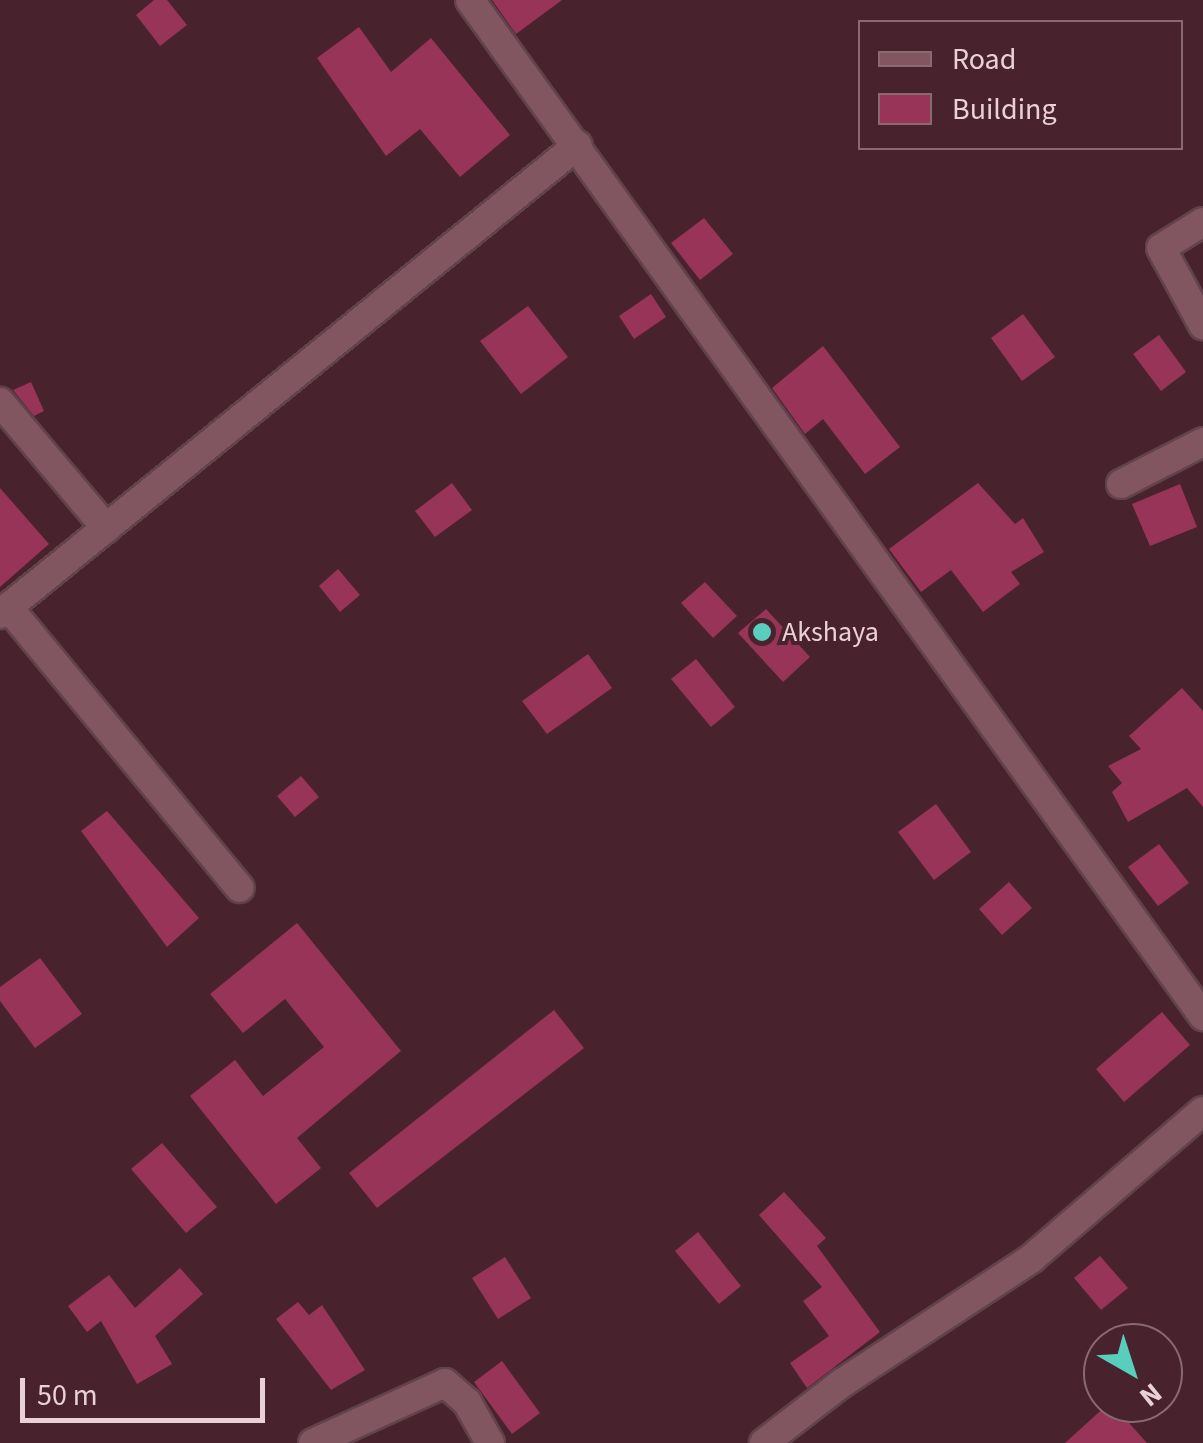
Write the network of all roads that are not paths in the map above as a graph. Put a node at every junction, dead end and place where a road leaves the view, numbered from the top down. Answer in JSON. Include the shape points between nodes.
{"nodes":[{"id":1,"x":470,"y":0,"type":"edge"},
{"id":2,"x":578,"y":145,"type":"junction"},
{"id":3,"x":1203,"y":222,"type":"edge"},
{"id":4,"x":1203,"y":325,"type":"edge"},
{"id":5,"x":0,"y":402,"type":"edge"},
{"id":6,"x":1203,"y":442,"type":"edge"},
{"id":7,"x":1120,"y":484,"type":"dead end"},
{"id":8,"x":106,"y":528,"type":"junction"},
{"id":9,"x":4,"y":611,"type":"edge"},
{"id":10,"x":240,"y":888,"type":"dead end"},
{"id":11,"x":1203,"y":1016,"type":"edge"},
{"id":12,"x":1203,"y":1111,"type":"edge"},
{"id":13,"x":313,"y":1443,"type":"edge"},
{"id":14,"x":490,"y":1443,"type":"edge"},
{"id":15,"x":764,"y":1443,"type":"edge"}],
"edges":[{"from":1,"to":2,"type":"street"},
{"from":2,"to":8,"type":"street"},
{"from":2,"to":11,"type":"street"},
{"from":3,"to":4,"type":"street","via":[[1161,248]]},
{"from":5,"to":8,"type":"street"},
{"from":6,"to":7,"type":"street"},
{"from":8,"to":9,"type":"street"},
{"from":9,"to":10,"type":"street"},
{"from":12,"to":15,"type":"street","via":[[1032,1258],[842,1382]]},
{"from":13,"to":14,"type":"street","via":[[445,1384],[468,1402]]}]}
